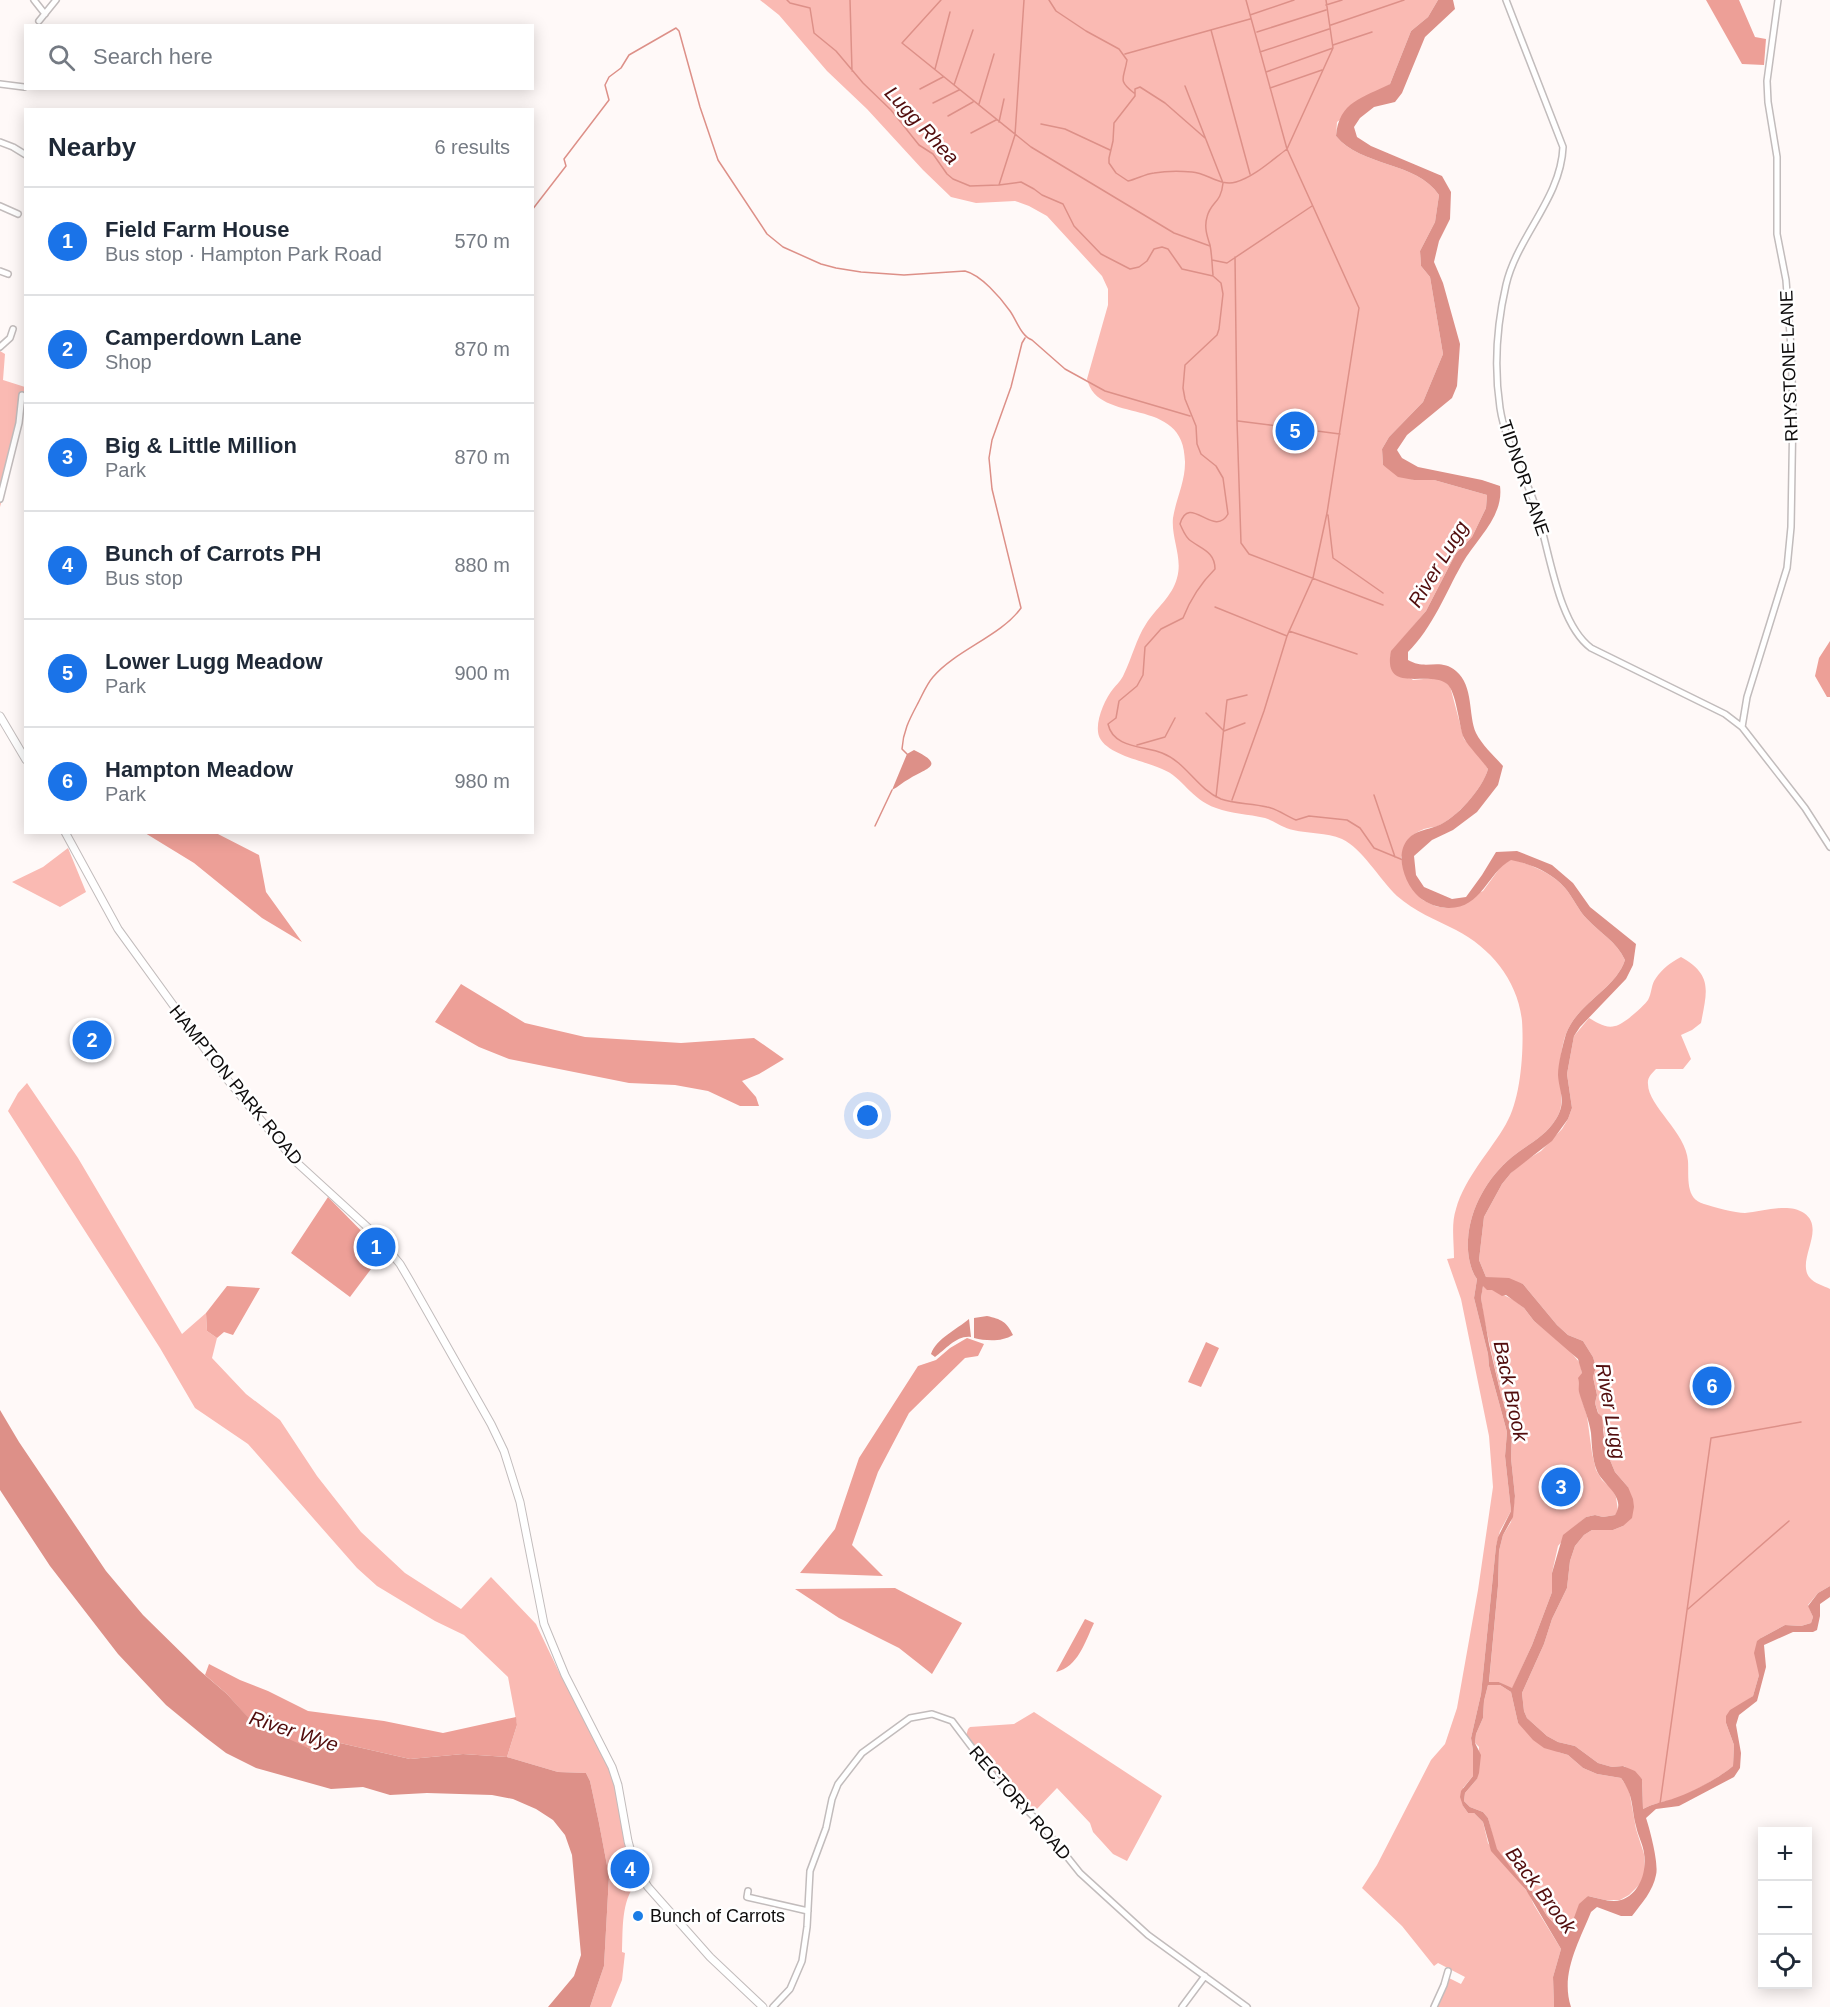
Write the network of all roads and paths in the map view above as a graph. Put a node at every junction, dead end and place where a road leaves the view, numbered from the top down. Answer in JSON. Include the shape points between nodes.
{"nodes":[{"id":1,"x":34,"y":0,"type":"edge"},
{"id":2,"x":56,"y":0,"type":"edge"},
{"id":3,"x":1506,"y":0,"type":"edge"},
{"id":4,"x":1778,"y":0,"type":"edge"},
{"id":5,"x":45,"y":14,"type":"junction"},
{"id":6,"x":39,"y":21,"type":"dead end"},
{"id":7,"x":0,"y":84,"type":"edge"},
{"id":8,"x":24,"y":87,"type":"edge"},
{"id":9,"x":0,"y":142,"type":"edge"},
{"id":10,"x":24,"y":154,"type":"edge"},
{"id":11,"x":0,"y":206,"type":"edge"},
{"id":12,"x":18,"y":214,"type":"dead end"},
{"id":13,"x":0,"y":271,"type":"edge"},
{"id":14,"x":8,"y":274,"type":"dead end"},
{"id":15,"x":13,"y":329,"type":"dead end"},
{"id":16,"x":0,"y":347,"type":"edge"},
{"id":17,"x":22,"y":395,"type":"dead end"},
{"id":18,"x":0,"y":499,"type":"edge"},
{"id":19,"x":0,"y":716,"type":"edge"},
{"id":20,"x":1742,"y":727,"type":"junction"},
{"id":21,"x":24,"y":757,"type":"edge"},
{"id":22,"x":66,"y":834,"type":"edge"},
{"id":23,"x":1830,"y":847,"type":"edge"},
{"id":24,"x":747,"y":1897,"type":"dead end"},
{"id":25,"x":808,"y":1911,"type":"junction"},
{"id":26,"x":1448,"y":1971,"type":"dead end"},
{"id":27,"x":1205,"y":1976,"type":"junction"},
{"id":28,"x":763,"y":2007,"type":"edge"},
{"id":29,"x":773,"y":2007,"type":"edge"},
{"id":30,"x":1182,"y":2007,"type":"edge"},
{"id":31,"x":1247,"y":2007,"type":"edge"},
{"id":32,"x":1434,"y":2007,"type":"edge"}],
"edges":[{"from":1,"to":5,"type":"street"},
{"from":2,"to":5,"type":"street"},
{"from":3,"to":20,"type":"street","name":"TIDNOR LANE","via":[[1563,147],[1559,170],[1512,267],[1502,306],[1498,377],[1508,437],[1540,517],[1562,601],[1579,638],[1600,653],[1725,714]]},
{"from":4,"to":20,"type":"street","name":"RHYSTONE LANE","via":[[1767,81],[1777,157],[1777,234],[1790,328],[1791,527],[1787,568],[1747,697]]},
{"from":5,"to":6,"type":"street"},
{"from":7,"to":8,"type":"street"},
{"from":9,"to":10,"type":"street"},
{"from":11,"to":12,"type":"street"},
{"from":13,"to":14,"type":"street"},
{"from":15,"to":16,"type":"street"},
{"from":17,"to":18,"type":"street"},
{"from":19,"to":21,"type":"main road"},
{"from":20,"to":23,"type":"street","name":"TIDNOR LANE"},
{"from":22,"to":28,"type":"main road","name":"HAMPTON PARK ROAD","via":[[118,929],[226,1078],[294,1160],[369,1228],[400,1264],[504,1451],[520,1502],[544,1624],[612,1767],[635,1867],[710,1957]]},
{"from":24,"to":25,"type":"street"},
{"from":25,"to":27,"type":"street","name":"RECTORY ROAD","via":[[810,1871],[838,1784],[862,1753],[901,1724],[918,1715],[939,1715],[952,1721],[998,1782],[1040,1823],[1080,1874],[1148,1935]]},
{"from":25,"to":29,"type":"street","name":"RECTORY ROAD","via":[[802,1961],[790,1989]]},
{"from":26,"to":32,"type":"street"},
{"from":27,"to":30,"type":"street"},
{"from":27,"to":31,"type":"street","name":"RECTORY ROAD"}]}
